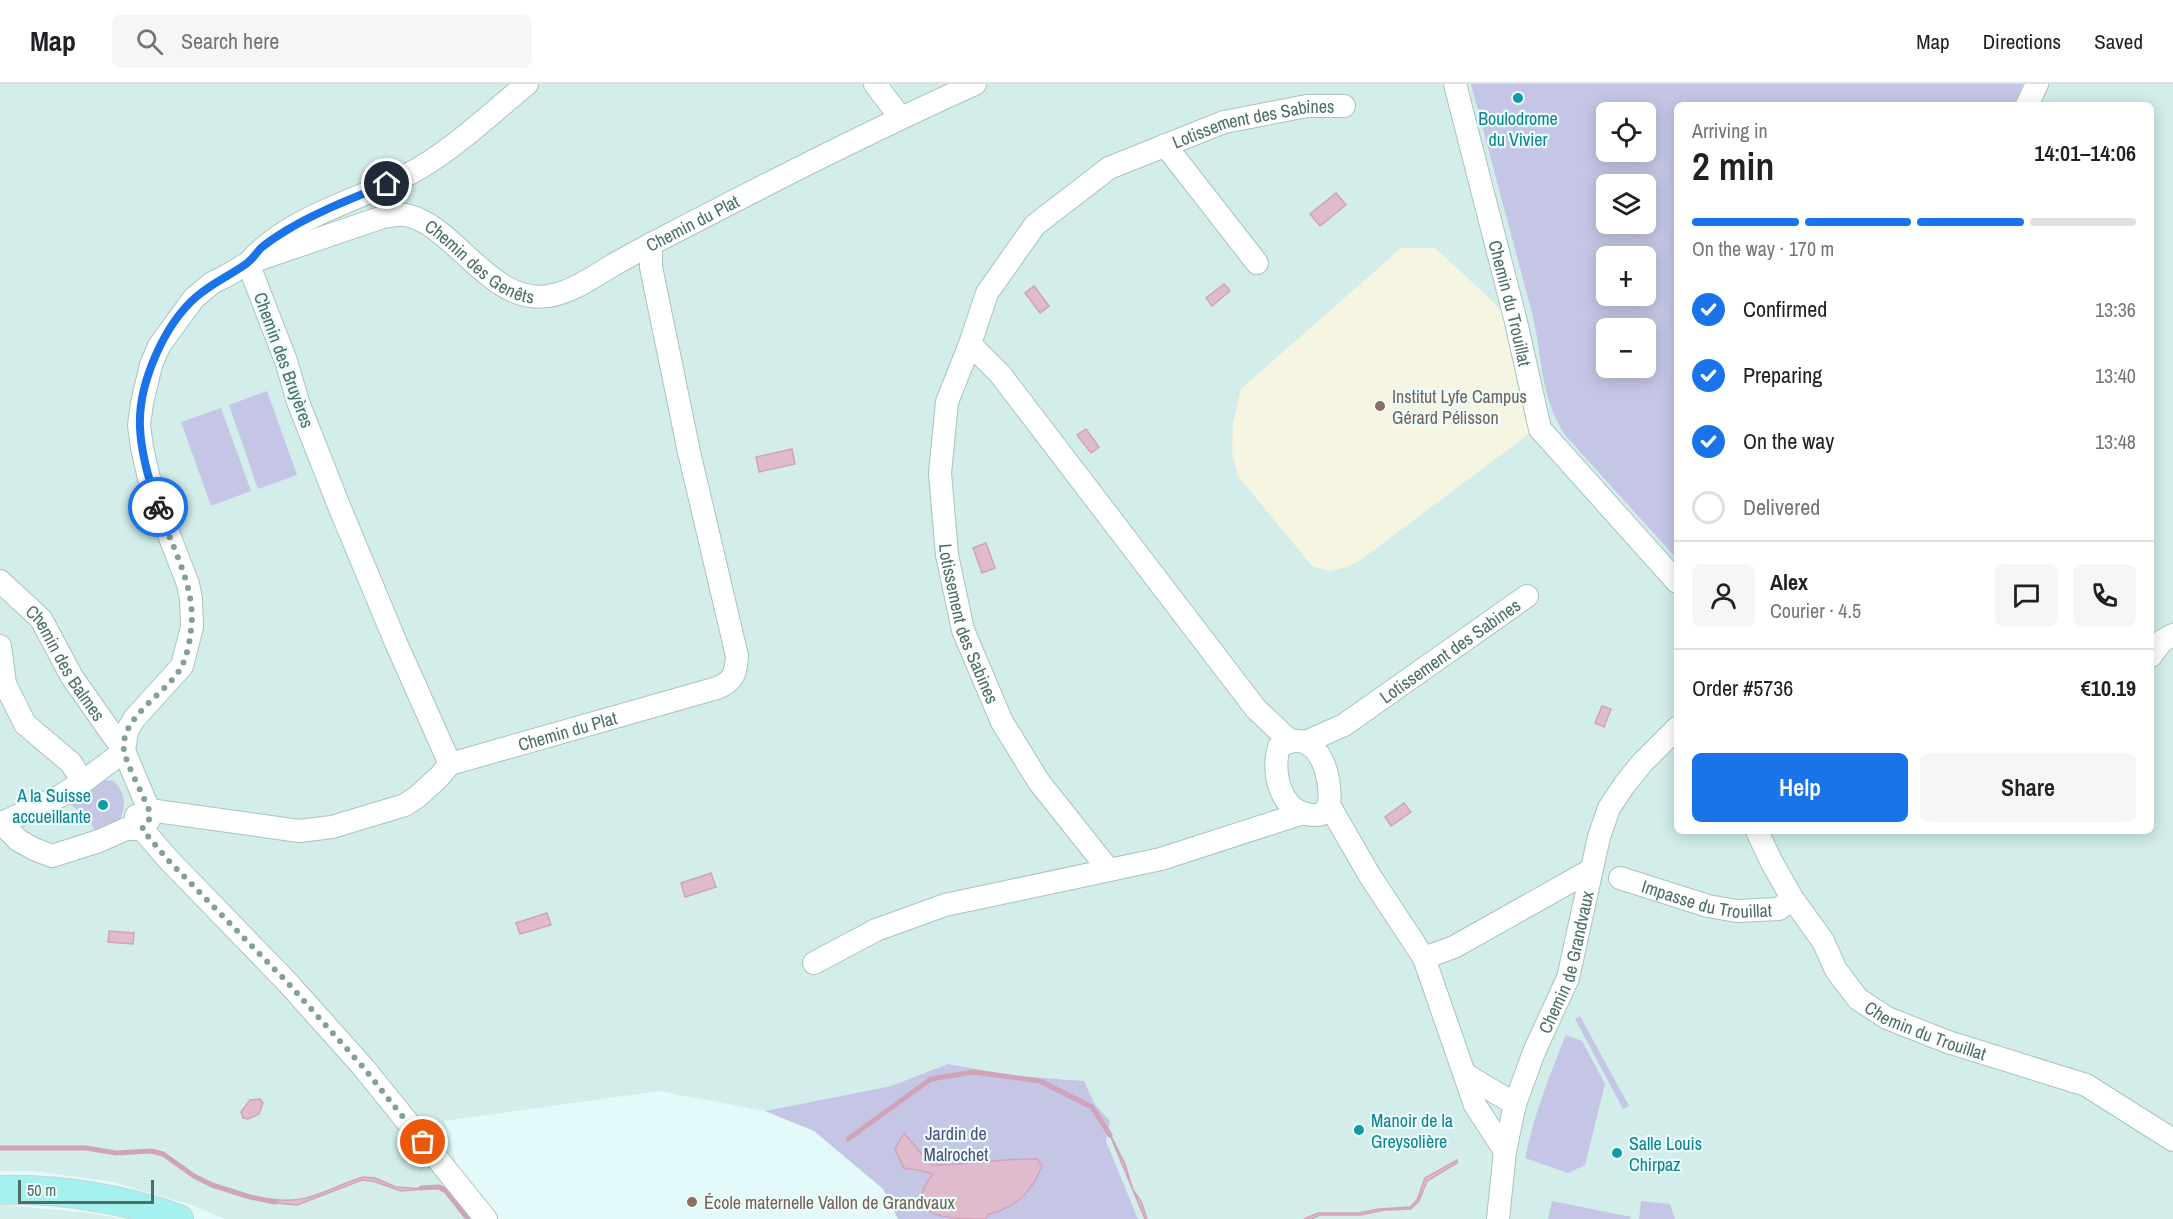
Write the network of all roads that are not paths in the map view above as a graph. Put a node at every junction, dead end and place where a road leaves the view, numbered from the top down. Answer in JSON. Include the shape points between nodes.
{"nodes":[{"id":1,"x":526,"y":84,"type":"edge"},
{"id":2,"x":875,"y":84,"type":"edge"},
{"id":3,"x":975,"y":84,"type":"edge"},
{"id":4,"x":1455,"y":84,"type":"edge"},
{"id":5,"x":2037,"y":84,"type":"edge"},
{"id":6,"x":2028,"y":102,"type":"edge"},
{"id":7,"x":1344,"y":106,"type":"dead end"},
{"id":8,"x":900,"y":117,"type":"junction"},
{"id":9,"x":1165,"y":145,"type":"junction"},
{"id":10,"x":651,"y":244,"type":"junction"},
{"id":11,"x":248,"y":263,"type":"junction"},
{"id":12,"x":1257,"y":263,"type":"dead end"},
{"id":13,"x":970,"y":344,"type":"junction"},
{"id":14,"x":1674,"y":579,"type":"edge"},
{"id":15,"x":0,"y":581,"type":"edge"},
{"id":16,"x":1527,"y":596,"type":"dead end"},
{"id":17,"x":2173,"y":635,"type":"edge"},
{"id":18,"x":0,"y":646,"type":"edge"},
{"id":19,"x":2154,"y":652,"type":"edge"},
{"id":20,"x":1344,"y":725,"type":"junction"},
{"id":21,"x":1674,"y":731,"type":"edge"},
{"id":22,"x":1291,"y":743,"type":"junction"},
{"id":23,"x":118,"y":755,"type":"junction"},
{"id":24,"x":1324,"y":763,"type":"junction"},
{"id":25,"x":450,"y":764,"type":"junction"},
{"id":26,"x":83,"y":782,"type":"junction"},
{"id":27,"x":1279,"y":790,"type":"junction"},
{"id":28,"x":1315,"y":812,"type":"junction"},
{"id":29,"x":146,"y":820,"type":"junction"},
{"id":30,"x":1,"y":823,"type":"edge"},
{"id":31,"x":1239,"y":832,"type":"junction"},
{"id":32,"x":1758,"y":834,"type":"edge"},
{"id":33,"x":1109,"y":870,"type":"junction"},
{"id":34,"x":1591,"y":870,"type":"junction"},
{"id":35,"x":1620,"y":878,"type":"dead end"},
{"id":36,"x":1792,"y":898,"type":"junction"},
{"id":37,"x":1424,"y":958,"type":"junction"},
{"id":38,"x":814,"y":963,"type":"dead end"},
{"id":39,"x":1466,"y":1075,"type":"junction"},
{"id":40,"x":1515,"y":1104,"type":"junction"},
{"id":41,"x":2173,"y":1140,"type":"edge"},
{"id":42,"x":1504,"y":1150,"type":"junction"},
{"id":43,"x":0,"y":1190,"type":"edge"},
{"id":44,"x":484,"y":1218,"type":"edge"},
{"id":45,"x":1498,"y":1218,"type":"edge"},
{"id":46,"x":179,"y":1219,"type":"edge"}],
"edges":[{"from":1,"to":11,"type":"street","via":[[432,161],[287,230],[261,248]]},
{"from":2,"to":8,"type":"street"},
{"from":3,"to":8,"type":"street","name":"Chemin du Plat"},
{"from":4,"to":14,"type":"street","name":"Chemin du Trouillat","via":[[1540,429]]},
{"from":5,"to":6,"type":"street"},
{"from":7,"to":9,"type":"street","name":"Lotissement des Sabines","via":[[1307,106],[1224,122]]},
{"from":8,"to":10,"type":"street","name":"Chemin du Plat"},
{"from":9,"to":12,"type":"street","name":"Lotissement des Sabines"},
{"from":9,"to":13,"type":"street","name":"Lotissement des Sabines","via":[[1109,168],[1035,225],[987,293]]},
{"from":10,"to":11,"type":"street","name":"Chemin des Genêts","via":[[588,281],[548,296],[521,294],[496,282],[428,224],[403,215],[383,217]]},
{"from":10,"to":25,"type":"street","name":"Chemin du Plat","via":[[651,267],[737,656],[736,671],[728,684],[717,688]]},
{"from":11,"to":23,"type":"street","name":"Chemin des Genêts","via":[[194,298],[159,346],[151,365],[139,425],[142,448],[152,491],[188,584],[192,627],[182,666],[134,719]]},
{"from":11,"to":25,"type":"street","name":"Chemin des Bruyères","via":[[339,506]]},
{"from":13,"to":22,"type":"street","via":[[1000,374],[1257,709]]},
{"from":13,"to":33,"type":"street","name":"Lotissement des Sabines","via":[[947,402],[940,472],[947,555],[963,630],[1002,722],[1026,762]]},
{"from":15,"to":23,"type":"street","name":"Chemin des Balmes","via":[[41,619]]},
{"from":16,"to":20,"type":"street","name":"Lotissement des Sabines"},
{"from":17,"to":19,"type":"street"},
{"from":18,"to":26,"type":"street","via":[[5,684],[25,724],[71,763]]},
{"from":20,"to":22,"type":"street","name":"Lotissement des Sabines"},
{"from":20,"to":24,"type":"street","name":"Lotissement des Sabines"},
{"from":21,"to":34,"type":"street","name":"Chemin de Grandvaux","via":[[1642,763],[1610,808]]},
{"from":22,"to":24,"type":"street","via":[[1317,751]]},
{"from":22,"to":27,"type":"street","via":[[1275,760]]},
{"from":23,"to":26,"type":"street"},
{"from":23,"to":29,"type":"street","name":"Chemin des Balmes","via":[[127,797]]},
{"from":24,"to":28,"type":"street","via":[[1330,795]]},
{"from":25,"to":29,"type":"street","via":[[405,805],[332,827],[299,831]]},
{"from":26,"to":30,"type":"street"},
{"from":27,"to":28,"type":"street","via":[[1289,803]]},
{"from":27,"to":31,"type":"street","via":[[1265,812]]},
{"from":28,"to":31,"type":"street"},
{"from":28,"to":37,"type":"street","via":[[1363,863]]},
{"from":29,"to":30,"type":"street","via":[[52,856],[18,840]]},
{"from":29,"to":44,"type":"street","via":[[168,860],[288,983],[363,1067]]},
{"from":31,"to":33,"type":"street","via":[[1161,859]]},
{"from":32,"to":36,"type":"street","name":"Chemin du Trouillat"},
{"from":33,"to":38,"type":"street","via":[[945,905],[876,930]]},
{"from":34,"to":37,"type":"street","via":[[1454,947]]},
{"from":34,"to":40,"type":"street","name":"Chemin de Grandvaux","via":[[1568,978]]},
{"from":35,"to":36,"type":"street","name":"Impasse du Trouillat","via":[[1708,906],[1737,911],[1779,909]]},
{"from":36,"to":41,"type":"street","name":"Chemin du Trouillat","via":[[1858,999],[1887,1018],[1948,1042],[2086,1085]]},
{"from":37,"to":39,"type":"street"},
{"from":39,"to":40,"type":"street"},
{"from":39,"to":42,"type":"street","via":[[1475,1105]]},
{"from":40,"to":42,"type":"street","name":"Chemin de Grandvaux"},
{"from":42,"to":45,"type":"street","name":"Chemin de Grandvaux"},
{"from":43,"to":46,"type":"main road","via":[[110,1200]]}]}
